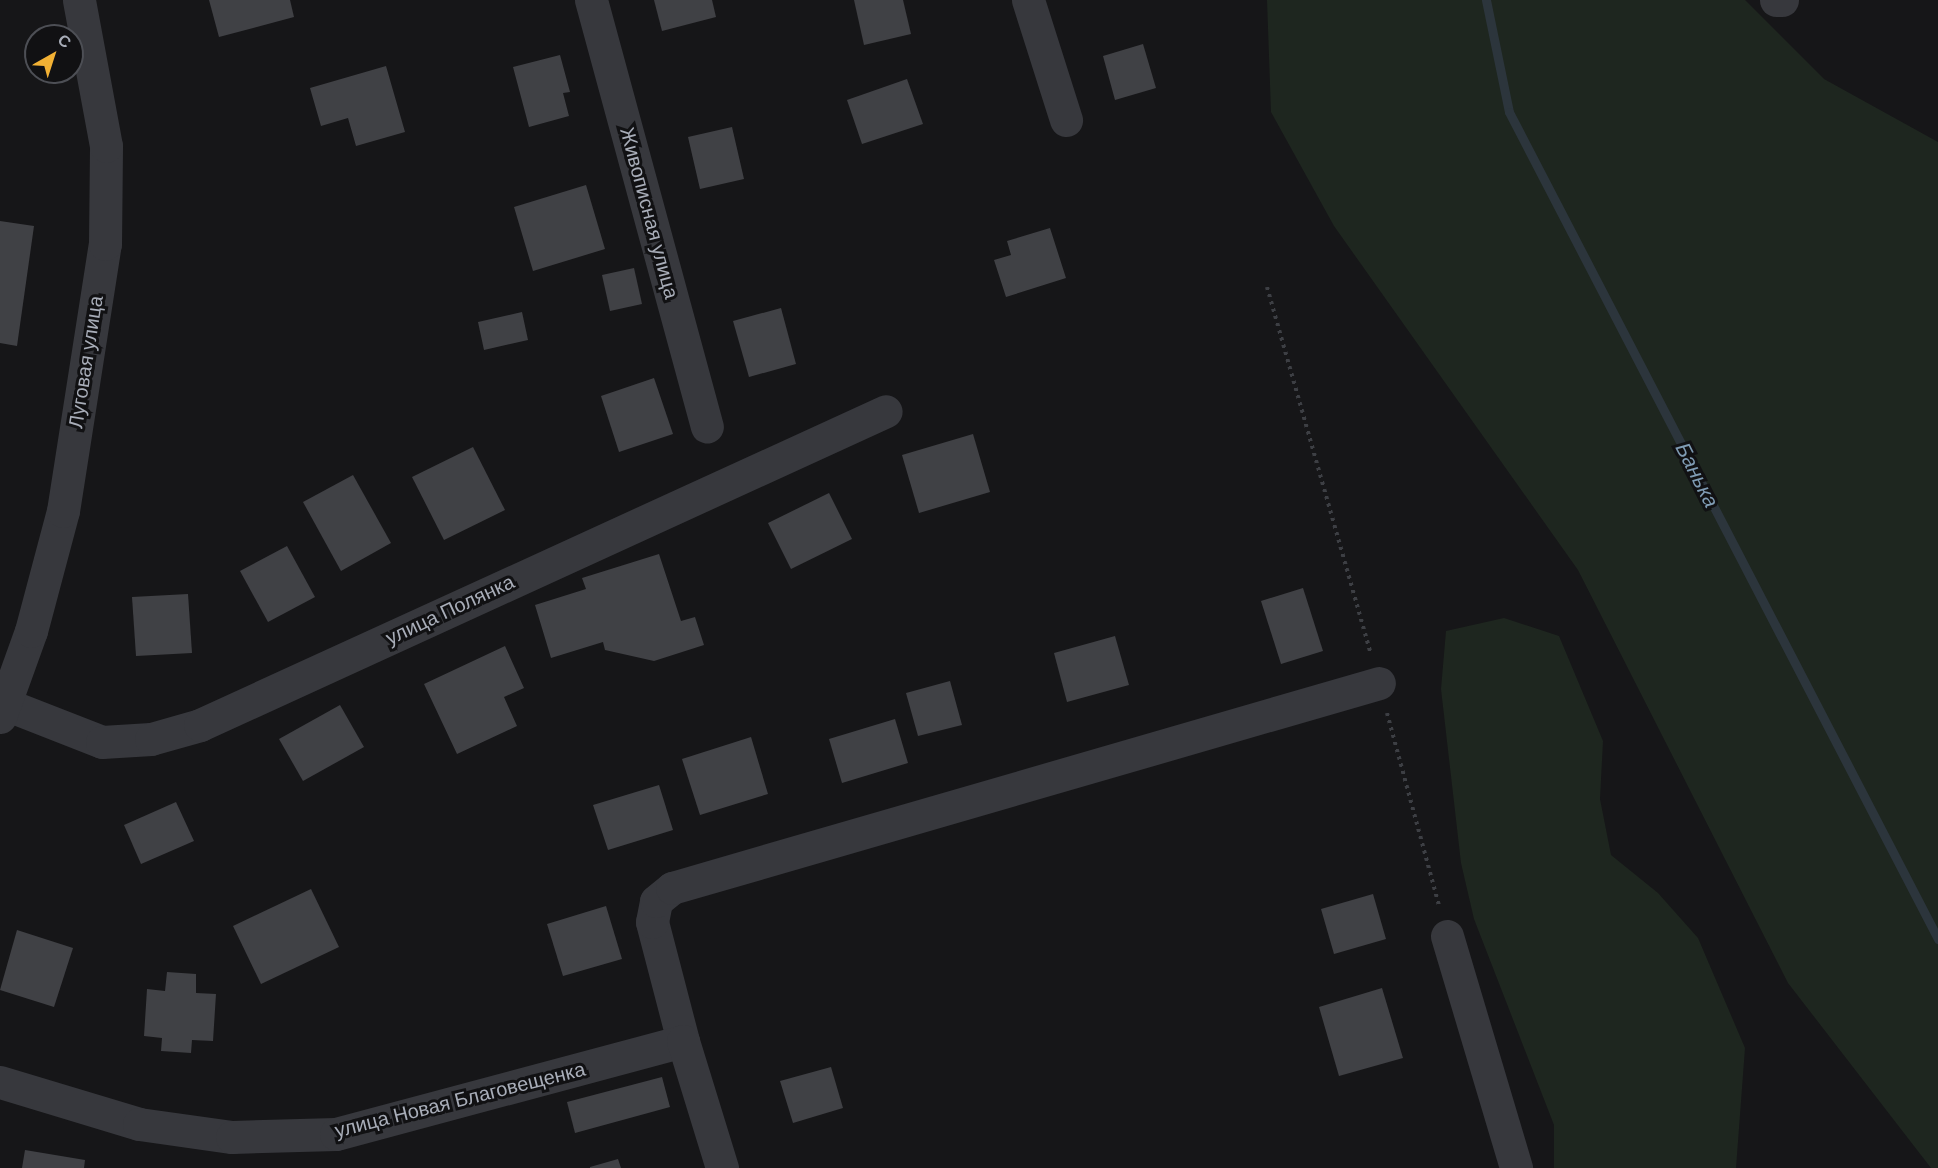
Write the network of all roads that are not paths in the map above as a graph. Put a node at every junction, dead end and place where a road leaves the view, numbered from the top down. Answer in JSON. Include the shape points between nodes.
{"nodes":[{"id":1,"x":79,"y":0,"type":"edge"},
{"id":2,"x":591,"y":0,"type":"edge"},
{"id":3,"x":1028,"y":0,"type":"edge"},
{"id":4,"x":1776,"y":0,"type":"edge"},
{"id":5,"x":1782,"y":0,"type":"edge"},
{"id":6,"x":1066,"y":120,"type":"dead end"},
{"id":7,"x":886,"y":411,"type":"dead end"},
{"id":8,"x":708,"y":426,"type":"dead end"},
{"id":9,"x":1379,"y":683,"type":"road end"},
{"id":10,"x":3,"y":711,"type":"edge"},
{"id":11,"x":1447,"y":936,"type":"road end"},
{"id":12,"x":683,"y":1041,"type":"junction"},
{"id":13,"x":0,"y":1082,"type":"edge"},
{"id":14,"x":722,"y":1168,"type":"edge"},
{"id":15,"x":1516,"y":1168,"type":"edge"}],
"edges":[{"from":1,"to":10,"type":"street","name":"Луговая улица","via":[[106,146],[105,244],[63,511],[31,630]]},
{"from":2,"to":8,"type":"street","name":"Живописная улица"},
{"from":3,"to":6,"type":"street"},
{"from":4,"to":5,"type":"street"},
{"from":7,"to":10,"type":"street","name":"улица Полянка","via":[[200,725],[151,739],[102,742]]},
{"from":9,"to":12,"type":"street","via":[[672,888],[656,901],[652,922]]},
{"from":11,"to":15,"type":"street"},
{"from":12,"to":13,"type":"street","name":"улица Новая Благовещенка","via":[[336,1134],[232,1137],[139,1124]]},
{"from":12,"to":14,"type":"street"}]}
